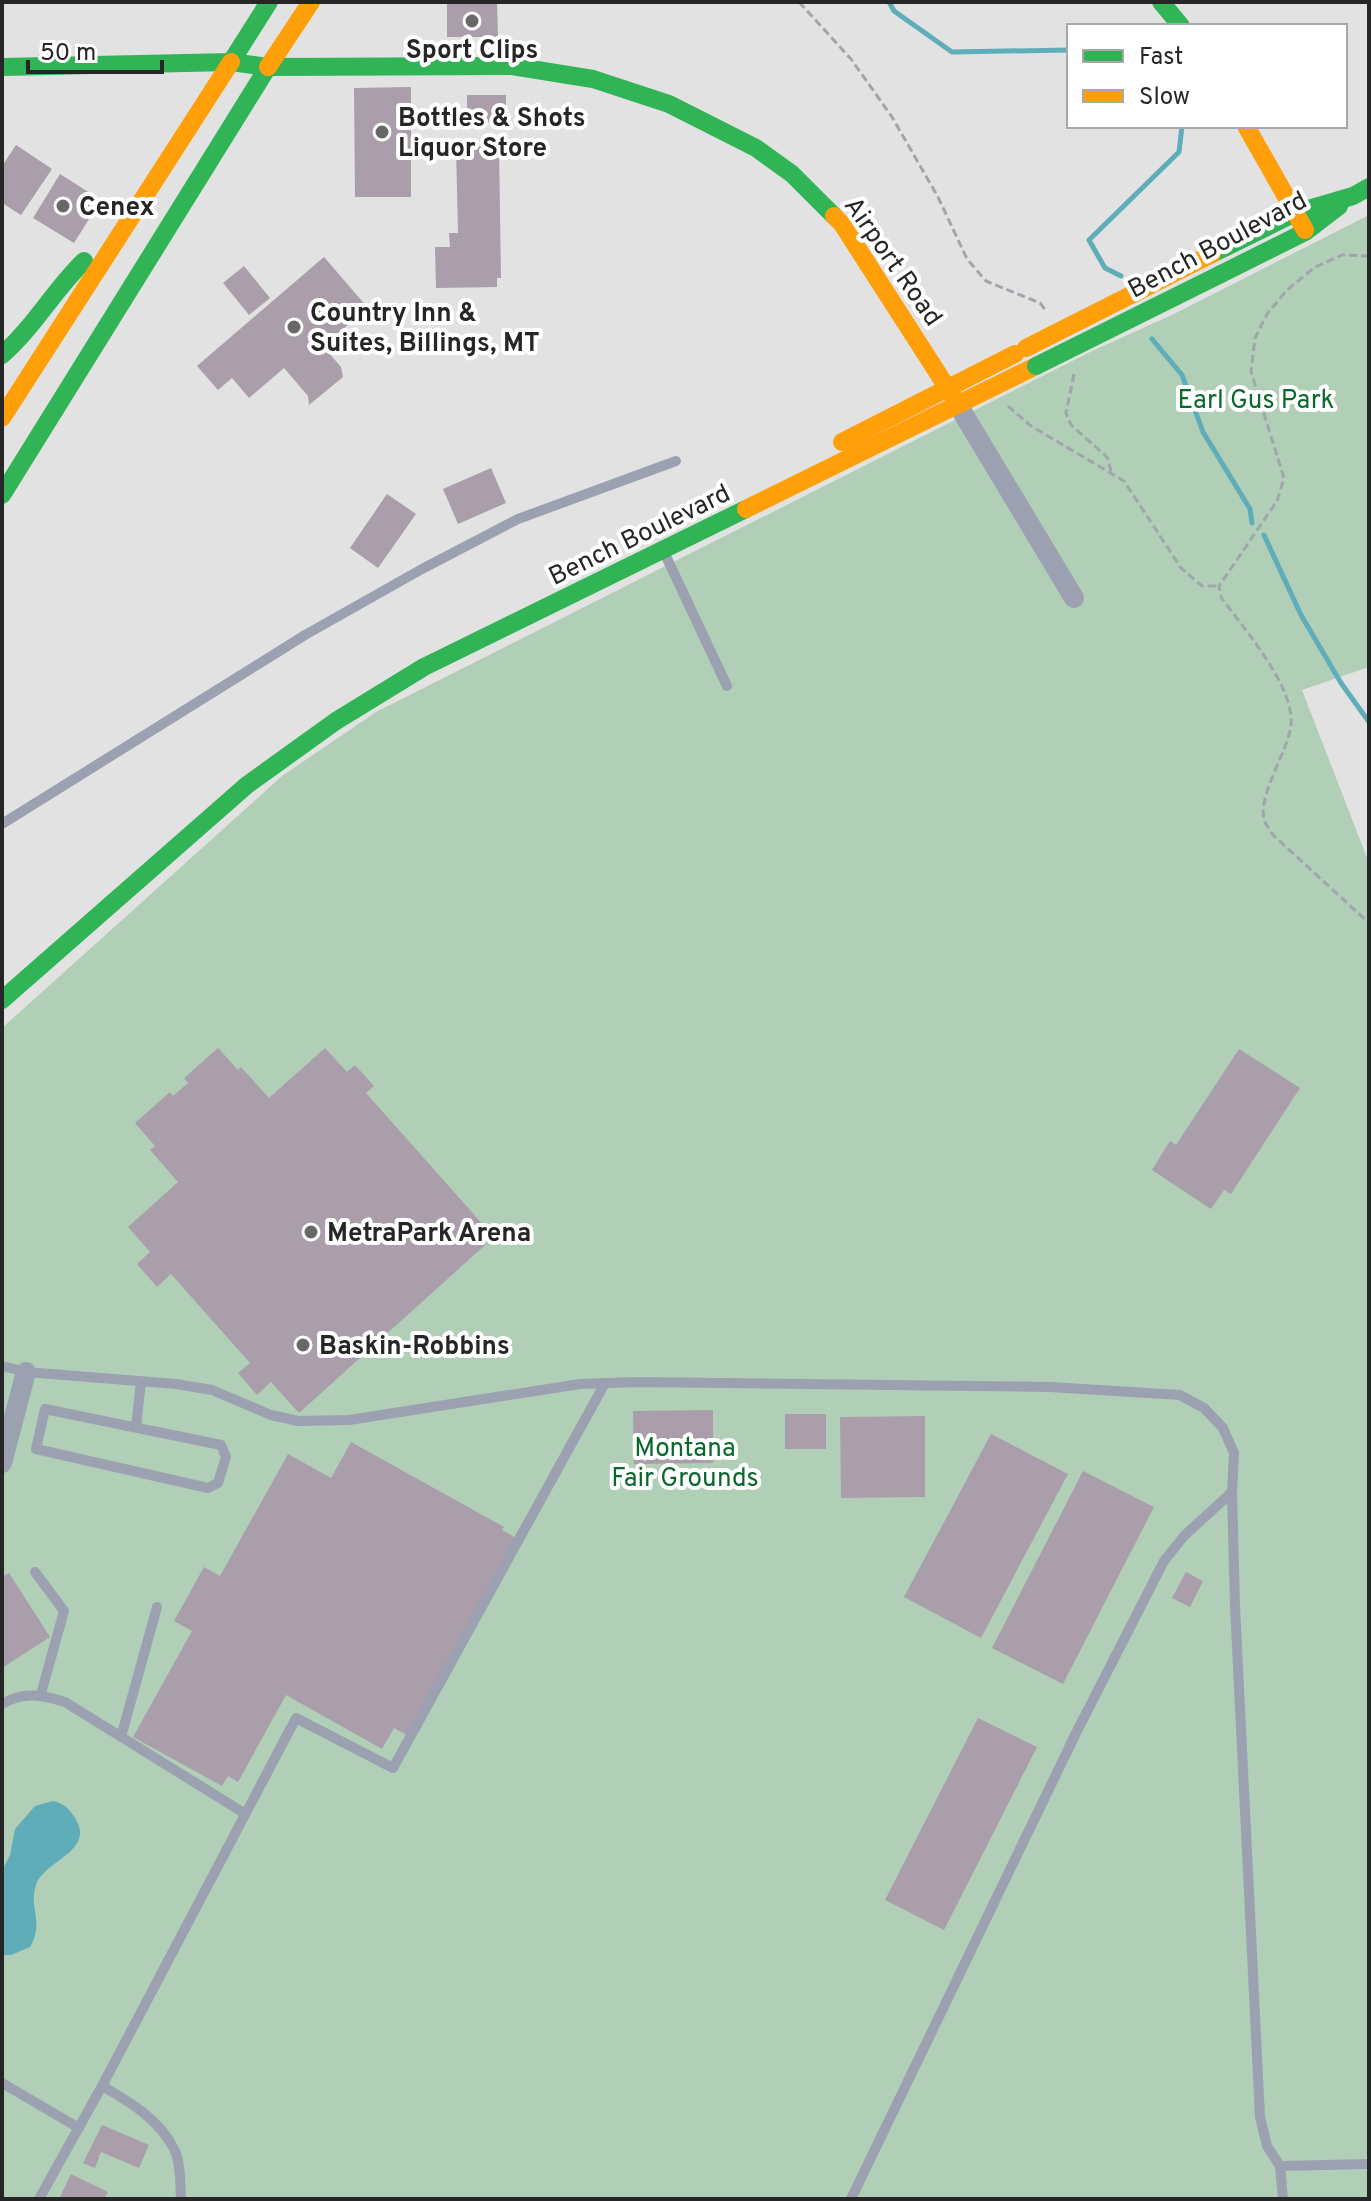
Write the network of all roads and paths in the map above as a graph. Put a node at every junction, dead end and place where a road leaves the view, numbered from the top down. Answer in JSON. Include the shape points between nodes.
{"nodes":[{"id":1,"x":269,"y":2,"type":"edge"},
{"id":2,"x":311,"y":2,"type":"edge"},
{"id":3,"x":799,"y":2,"type":"edge"},
{"id":4,"x":1161,"y":2,"type":"edge"},
{"id":5,"x":1179,"y":24,"type":"edge"},
{"id":6,"x":231,"y":62,"type":"junction"},
{"id":7,"x":2,"y":67,"type":"edge"},
{"id":8,"x":268,"y":67,"type":"junction"},
{"id":9,"x":1247,"y":128,"type":"edge"},
{"id":10,"x":1361,"y":192,"type":"edge"},
{"id":11,"x":1295,"y":213,"type":"junction"},
{"id":12,"x":1305,"y":232,"type":"junction"},
{"id":13,"x":120,"y":233,"type":"junction"},
{"id":14,"x":1369,"y":256,"type":"edge"},
{"id":15,"x":1050,"y":316,"type":"dead end"},
{"id":16,"x":2,"y":355,"type":"edge"},
{"id":17,"x":1073,"y":372,"type":"dead end"},
{"id":18,"x":51,"y":382,"type":"junction"},
{"id":19,"x":1001,"y":383,"type":"junction"},
{"id":20,"x":952,"y":396,"type":"junction"},
{"id":21,"x":2,"y":418,"type":"edge"},
{"id":22,"x":676,"y":461,"type":"dead end"},
{"id":23,"x":1112,"y":474,"type":"junction"},
{"id":24,"x":2,"y":495,"type":"edge"},
{"id":25,"x":661,"y":544,"type":"junction"},
{"id":26,"x":1219,"y":586,"type":"junction"},
{"id":27,"x":1074,"y":598,"type":"dead end"},
{"id":28,"x":727,"y":686,"type":"dead end"},
{"id":29,"x":315,"y":713,"type":"dead end"},
{"id":30,"x":249,"y":761,"type":"dead end"},
{"id":31,"x":2,"y":824,"type":"edge"},
{"id":32,"x":158,"y":839,"type":"dead end"},
{"id":33,"x":1369,"y":923,"type":"edge"},
{"id":34,"x":2,"y":1000,"type":"edge"},
{"id":35,"x":2,"y":1366,"type":"edge"},
{"id":36,"x":26,"y":1372,"type":"junction"},
{"id":37,"x":141,"y":1382,"type":"junction"},
{"id":38,"x":605,"y":1383,"type":"junction"},
{"id":39,"x":7,"y":1427,"type":"edge"},
{"id":40,"x":136,"y":1427,"type":"junction"},
{"id":41,"x":2,"y":1463,"type":"edge"},
{"id":42,"x":1232,"y":1492,"type":"junction"},
{"id":43,"x":35,"y":1572,"type":"dead end"},
{"id":44,"x":157,"y":1607,"type":"dead end"},
{"id":45,"x":41,"y":1694,"type":"junction"},
{"id":46,"x":2,"y":1704,"type":"edge"},
{"id":47,"x":121,"y":1737,"type":"junction"},
{"id":48,"x":244,"y":1813,"type":"junction"},
{"id":49,"x":2,"y":2083,"type":"edge"},
{"id":50,"x":102,"y":2086,"type":"junction"},
{"id":51,"x":79,"y":2128,"type":"junction"},
{"id":52,"x":1369,"y":2164,"type":"edge"},
{"id":53,"x":1280,"y":2166,"type":"junction"},
{"id":54,"x":39,"y":2199,"type":"edge"},
{"id":55,"x":181,"y":2199,"type":"edge"},
{"id":56,"x":851,"y":2199,"type":"edge"},
{"id":57,"x":1283,"y":2199,"type":"edge"}],
"edges":[{"from":1,"to":6,"type":"main road"},
{"from":2,"to":8,"type":"main road"},
{"from":3,"to":15,"type":"path","via":[[851,59],[892,117],[967,259],[986,281],[1040,303]]},
{"from":4,"to":5,"type":"main road"},
{"from":6,"to":7,"type":"main road","name":"Airport Road"},
{"from":6,"to":8,"type":"main road","name":"Airport Road"},
{"from":6,"to":13,"type":"main road"},
{"from":8,"to":18,"type":"main road"},
{"from":8,"to":20,"type":"main road","name":"Airport Road","via":[[512,66],[554,71],[669,104],[756,148],[792,174],[842,224]]},
{"from":9,"to":11,"type":"main road"},
{"from":10,"to":11,"type":"main road"},
{"from":10,"to":12,"type":"main road","name":"Bench Boulevard"},
{"from":11,"to":12,"type":"main road"},
{"from":11,"to":20,"type":"main road","bridge":true,"via":[[1026,348]]},
{"from":12,"to":19,"type":"main road","name":"Bench Boulevard","bridge":true},
{"from":13,"to":16,"type":"main road","via":[[65,277],[18,343]]},
{"from":13,"to":18,"type":"main road"},
{"from":14,"to":26,"type":"path","via":[[1342,255],[1315,267],[1287,290],[1255,338],[1251,372],[1284,478],[1277,501]]},
{"from":16,"to":18,"type":"main road"},
{"from":17,"to":23,"type":"path","via":[[1066,413],[1071,425],[1107,457]]},
{"from":18,"to":21,"type":"main road"},
{"from":18,"to":24,"type":"main road"},
{"from":19,"to":20,"type":"main road","name":"Bench Boulevard"},
{"from":19,"to":23,"type":"path","via":[[1006,405],[1023,419]]},
{"from":20,"to":25,"type":"main road"},
{"from":20,"to":27,"type":"street","name":"Airport Road"},
{"from":22,"to":31,"type":"lane","via":[[518,519],[422,569],[305,635]]},
{"from":23,"to":26,"type":"path","via":[[1124,481],[1181,568],[1202,586]]},
{"from":25,"to":28,"type":"lane"},
{"from":25,"to":29,"type":"main road","via":[[428,646]]},
{"from":25,"to":34,"type":"main road","name":"Bench Boulevard","via":[[424,667],[336,721],[247,785]]},
{"from":26,"to":33,"type":"path","via":[[1221,597],[1286,694],[1291,724],[1266,797],[1264,819],[1273,835]]},
{"from":30,"to":32,"type":"main road"},
{"from":35,"to":36,"type":"lane"},
{"from":36,"to":37,"type":"lane"},
{"from":36,"to":39,"type":"street"},
{"from":37,"to":38,"type":"lane","via":[[212,1390],[298,1421],[349,1420]]},
{"from":37,"to":40,"type":"lane"},
{"from":38,"to":42,"type":"lane","via":[[1050,1387],[1180,1395],[1204,1408],[1223,1428],[1234,1453]]},
{"from":38,"to":48,"type":"lane","via":[[393,1768],[296,1718]]},
{"from":39,"to":41,"type":"street"},
{"from":40,"to":40,"type":"lane","via":[[45,1409],[36,1449],[208,1488],[218,1483],[226,1457],[221,1445]]},
{"from":42,"to":53,"type":"lane","via":[[1260,2117],[1267,2146]]},
{"from":42,"to":56,"type":"lane","via":[[1164,1561]]},
{"from":43,"to":45,"type":"lane","via":[[64,1611]]},
{"from":44,"to":47,"type":"lane"},
{"from":45,"to":46,"type":"lane","via":[[13,1697]]},
{"from":45,"to":47,"type":"lane","via":[[65,1702]]},
{"from":47,"to":48,"type":"lane"},
{"from":48,"to":50,"type":"lane"},
{"from":49,"to":51,"type":"lane"},
{"from":50,"to":51,"type":"lane"},
{"from":50,"to":55,"type":"lane","via":[[133,2103],[175,2150]]},
{"from":51,"to":54,"type":"lane"},
{"from":52,"to":53,"type":"lane"},
{"from":53,"to":57,"type":"lane"}]}
